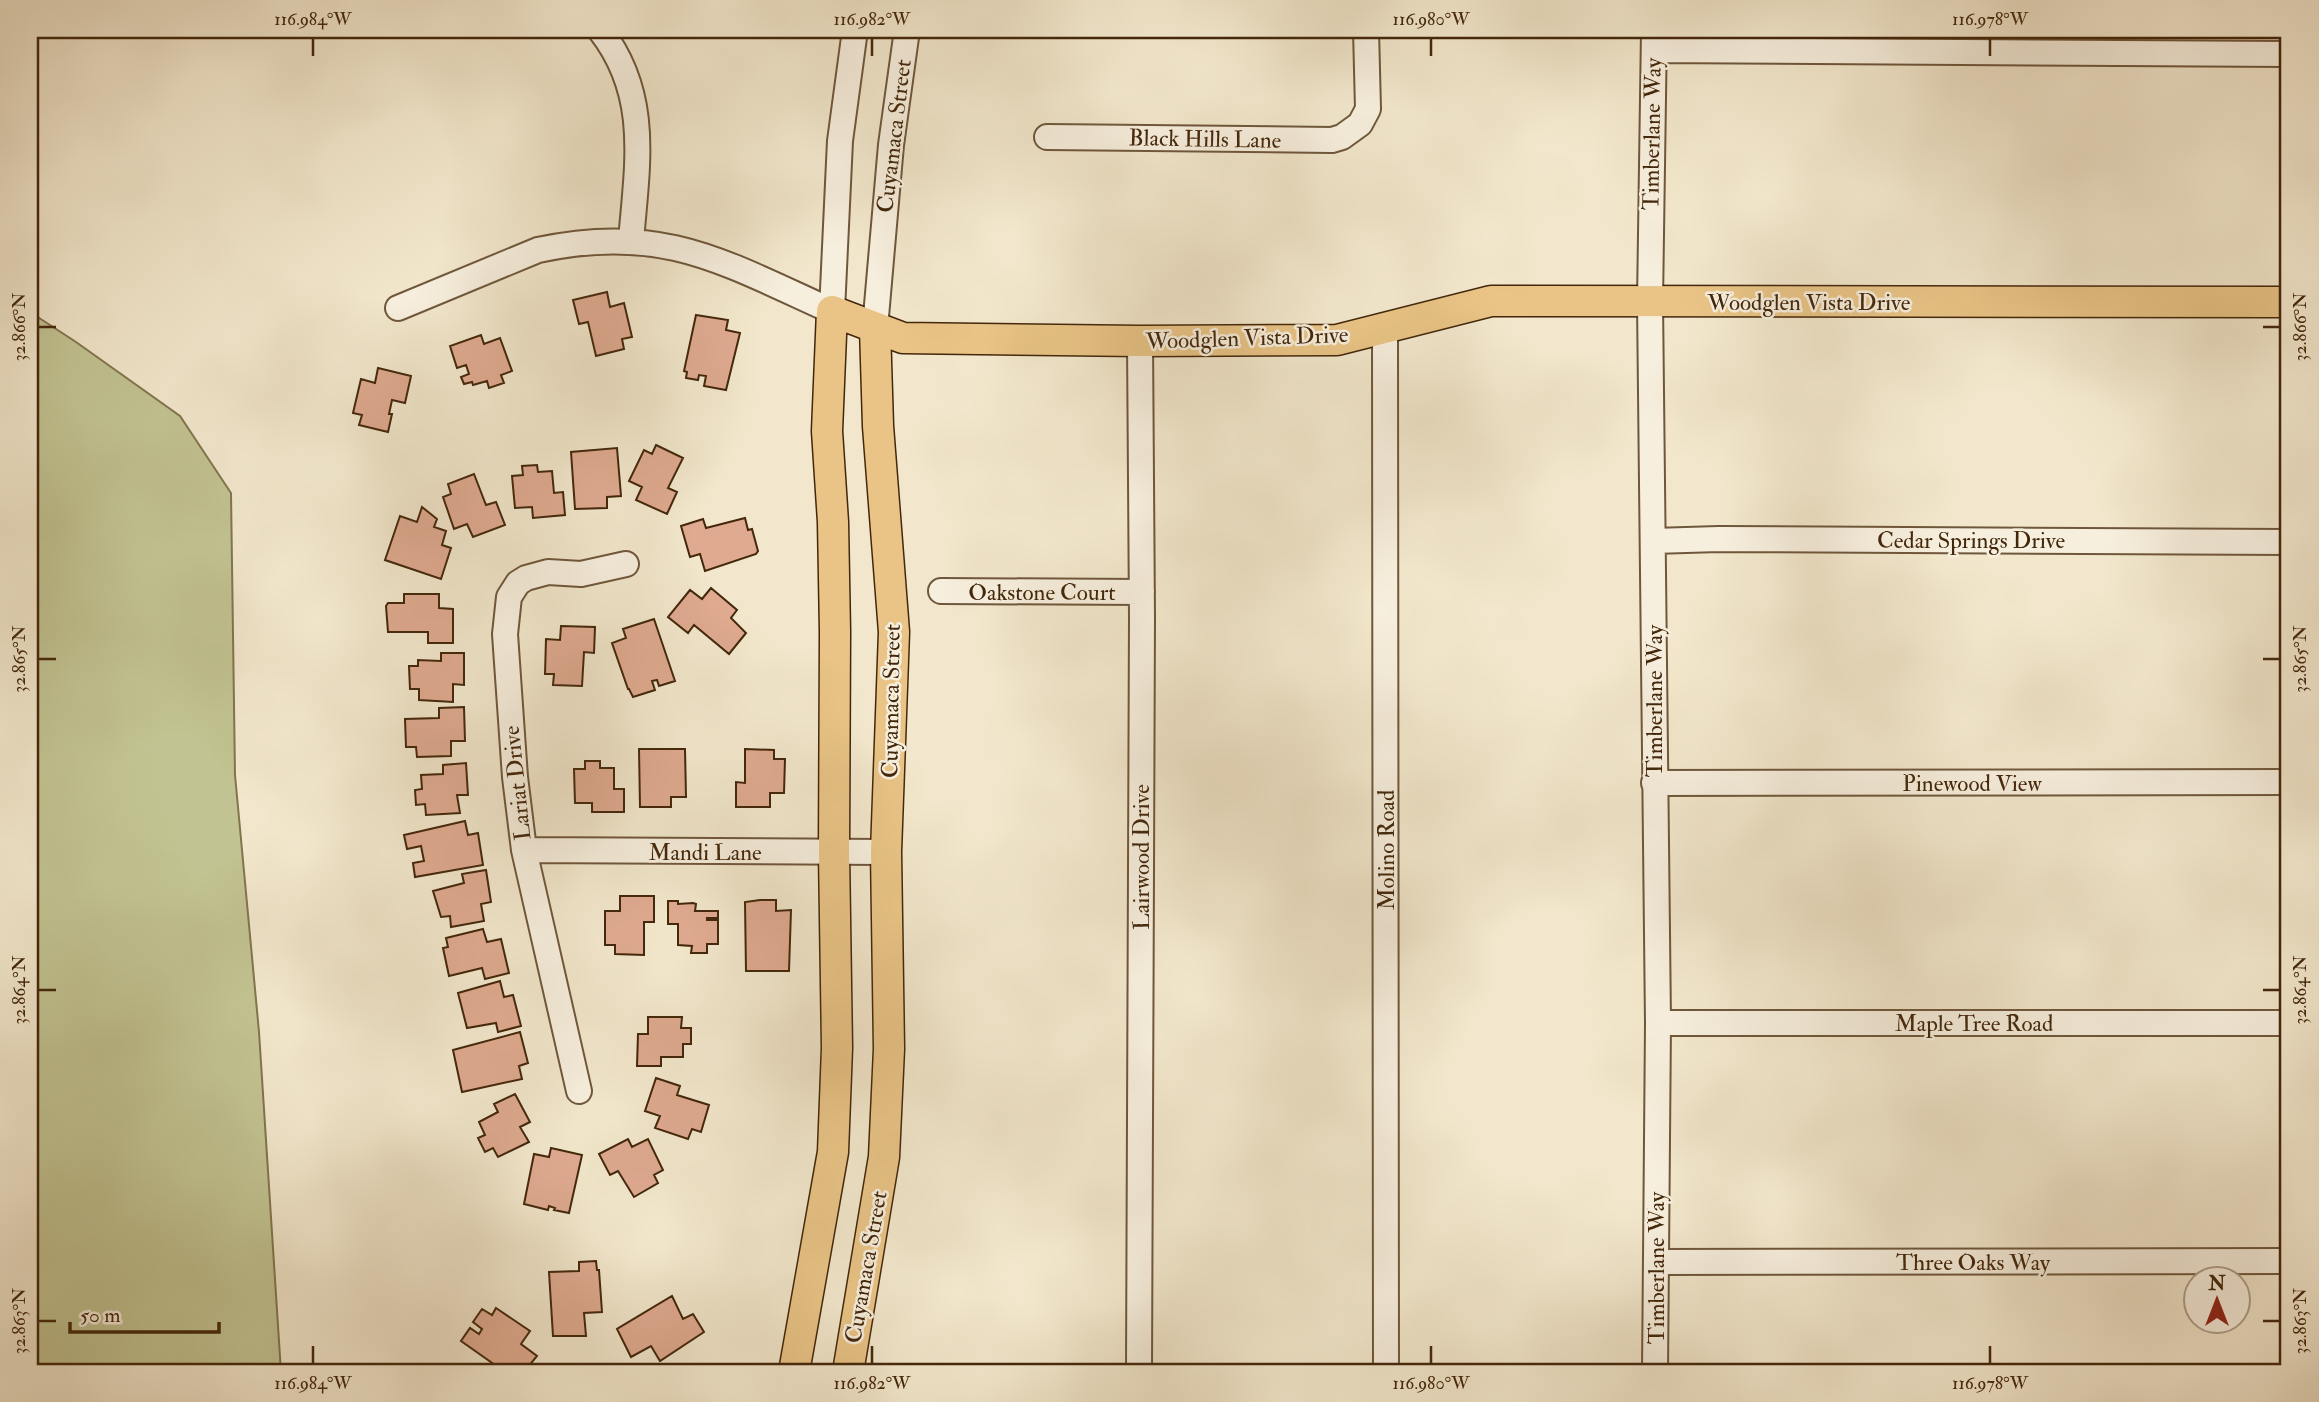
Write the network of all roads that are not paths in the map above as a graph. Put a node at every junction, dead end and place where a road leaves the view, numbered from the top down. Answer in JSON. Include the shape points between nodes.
{"nodes":[{"id":1,"x":600,"y":30,"type":"edge"},
{"id":2,"x":855,"y":30,"type":"edge"},
{"id":3,"x":908,"y":30,"type":"edge"},
{"id":4,"x":1366,"y":30,"type":"edge"},
{"id":5,"x":1654,"y":40,"type":"edge"},
{"id":6,"x":2289,"y":54,"type":"edge"},
{"id":7,"x":1047,"y":137,"type":"dead end"},
{"id":8,"x":631,"y":241,"type":"junction"},
{"id":9,"x":1650,"y":302,"type":"junction"},
{"id":10,"x":2289,"y":302,"type":"edge"},
{"id":11,"x":398,"y":308,"type":"dead end"},
{"id":12,"x":832,"y":311,"type":"junction"},
{"id":13,"x":875,"y":328,"type":"junction"},
{"id":14,"x":1385,"y":329,"type":"junction"},
{"id":15,"x":1140,"y":341,"type":"junction"},
{"id":16,"x":1653,"y":541,"type":"junction"},
{"id":17,"x":2289,"y":542,"type":"edge"},
{"id":18,"x":626,"y":564,"type":"dead end"},
{"id":19,"x":941,"y":591,"type":"dead end"},
{"id":20,"x":1142,"y":592,"type":"junction"},
{"id":21,"x":2289,"y":782,"type":"edge"},
{"id":22,"x":1654,"y":783,"type":"junction"},
{"id":23,"x":524,"y":850,"type":"junction"},
{"id":24,"x":886,"y":852,"type":"junction"},
{"id":25,"x":834,"y":853,"type":"junction"},
{"id":26,"x":1658,"y":1023,"type":"junction"},
{"id":27,"x":2289,"y":1023,"type":"edge"},
{"id":28,"x":579,"y":1091,"type":"dead end"},
{"id":29,"x":2289,"y":1261,"type":"edge"},
{"id":30,"x":1657,"y":1262,"type":"junction"},
{"id":31,"x":794,"y":1372,"type":"edge"},
{"id":32,"x":848,"y":1372,"type":"edge"},
{"id":33,"x":1139,"y":1372,"type":"edge"},
{"id":34,"x":1386,"y":1372,"type":"edge"},
{"id":35,"x":1656,"y":1372,"type":"edge"}],
"edges":[{"from":1,"to":8,"type":"street","via":[[620,61],[635,103],[638,145]]},
{"from":2,"to":12,"type":"street","via":[[840,141]]},
{"from":3,"to":13,"type":"street","name":"Cuyamaca Street","via":[[891,145]]},
{"from":4,"to":7,"type":"street","name":"Black Hills Lane","via":[[1368,109],[1360,124],[1342,137]]},
{"from":5,"to":6,"type":"street"},
{"from":5,"to":9,"type":"street","name":"Timberlane Way"},
{"from":8,"to":11,"type":"street","name":"Woodglen Vista Drive","via":[[584,242],[538,250]]},
{"from":8,"to":12,"type":"street","name":"Woodglen Vista Drive","via":[[723,261]]},
{"from":9,"to":10,"type":"main road","name":"Woodglen Vista Drive"},
{"from":9,"to":14,"type":"main road","name":"Woodglen Vista Drive","via":[[1491,301]]},
{"from":9,"to":16,"type":"street","name":"Timberlane Way"},
{"from":12,"to":13,"type":"main road","name":"Woodglen Vista Drive"},
{"from":12,"to":25,"type":"main road","via":[[827,431],[833,522]]},
{"from":13,"to":15,"type":"main road","name":"Woodglen Vista Drive","via":[[903,338]]},
{"from":13,"to":24,"type":"main road","name":"Cuyamaca Street","via":[[894,632]]},
{"from":14,"to":15,"type":"main road","name":"Woodglen Vista Drive","via":[[1338,340]]},
{"from":14,"to":34,"type":"street","name":"Molino Road"},
{"from":15,"to":20,"type":"street","name":"Lairwood Drive"},
{"from":16,"to":17,"type":"street","name":"Cedar Springs Drive"},
{"from":16,"to":22,"type":"street","name":"Timberlane Way"},
{"from":18,"to":23,"type":"street","name":"Lariat Drive","via":[[581,574],[548,572],[526,578],[509,597],[505,634]]},
{"from":19,"to":20,"type":"street","name":"Oakstone Court"},
{"from":20,"to":33,"type":"street","name":"Lairwood Drive"},
{"from":21,"to":22,"type":"street","name":"Pinewood View"},
{"from":22,"to":26,"type":"street","name":"Timberlane Way"},
{"from":23,"to":25,"type":"street","name":"Mandi Lane"},
{"from":23,"to":28,"type":"street","name":"Lariat Drive"},
{"from":24,"to":25,"type":"street","name":"Mandi Lane"},
{"from":24,"to":32,"type":"main road","name":"Cuyamaca Street","via":[[889,1049],[884,1157]]},
{"from":25,"to":31,"type":"main road","via":[[837,1048],[833,1152]]},
{"from":26,"to":27,"type":"street","name":"Maple Tree Road"},
{"from":26,"to":30,"type":"street","name":"Timberlane Way"},
{"from":29,"to":30,"type":"street","name":"Three Oaks Way"},
{"from":30,"to":35,"type":"street","name":"Timberlane Way"}]}
